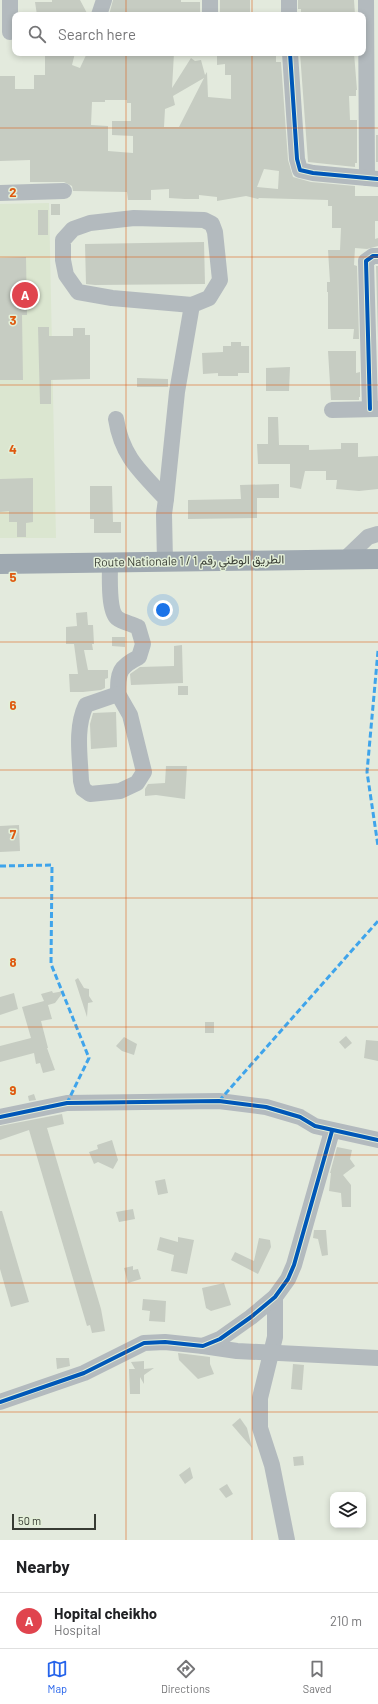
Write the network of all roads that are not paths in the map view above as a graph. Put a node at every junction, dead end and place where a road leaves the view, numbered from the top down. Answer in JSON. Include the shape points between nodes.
{"nodes":[{"id":1,"x":10,"y":0,"type":"edge"},
{"id":2,"x":104,"y":0,"type":"edge"},
{"id":3,"x":210,"y":0,"type":"edge"},
{"id":4,"x":289,"y":0,"type":"edge"},
{"id":5,"x":366,"y":0,"type":"edge"},
{"id":6,"x":100,"y":12,"type":"edge"},
{"id":7,"x":210,"y":12,"type":"edge"},
{"id":8,"x":289,"y":12,"type":"edge"},
{"id":9,"x":8,"y":32,"type":"edge"},
{"id":10,"x":369,"y":33,"type":"edge"},
{"id":11,"x":290,"y":56,"type":"edge"},
{"id":12,"x":373,"y":178,"type":"edge"},
{"id":13,"x":64,"y":192,"type":"dead end"},
{"id":14,"x":0,"y":193,"type":"edge"},
{"id":15,"x":378,"y":256,"type":"edge"},
{"id":16,"x":192,"y":305,"type":"junction"},
{"id":17,"x":374,"y":409,"type":"edge"},
{"id":18,"x":332,"y":410,"type":"dead end"},
{"id":19,"x":116,"y":419,"type":"dead end"},
{"id":20,"x":166,"y":499,"type":"junction"},
{"id":21,"x":378,"y":534,"type":"edge"},
{"id":22,"x":378,"y":559,"type":"edge"},
{"id":23,"x":345,"y":560,"type":"junction"},
{"id":24,"x":110,"y":562,"type":"junction"},
{"id":25,"x":165,"y":562,"type":"junction"},
{"id":26,"x":0,"y":564,"type":"edge"},
{"id":27,"x":118,"y":694,"type":"junction"},
{"id":28,"x":0,"y":1117,"type":"edge"},
{"id":29,"x":332,"y":1131,"type":"junction"},
{"id":30,"x":378,"y":1140,"type":"edge"},
{"id":31,"x":275,"y":1297,"type":"junction"},
{"id":32,"x":203,"y":1346,"type":"junction"},
{"id":33,"x":272,"y":1352,"type":"junction"},
{"id":34,"x":378,"y":1358,"type":"edge"},
{"id":35,"x":0,"y":1402,"type":"edge"},
{"id":36,"x":287,"y":1540,"type":"edge"}],
"edges":[{"from":1,"to":9,"type":"street"},
{"from":2,"to":6,"type":"street"},
{"from":3,"to":7,"type":"street"},
{"from":4,"to":8,"type":"street"},
{"from":5,"to":10,"type":"street"},
{"from":10,"to":12,"type":"street"},
{"from":11,"to":12,"type":"street","via":[[297,159],[300,170],[313,174]]},
{"from":13,"to":14,"type":"street"},
{"from":15,"to":17,"type":"street","via":[[366,261]]},
{"from":16,"to":16,"type":"street","via":[[209,298],[220,280],[212,224],[204,220],[134,218],[90,223],[73,229],[63,240],[66,275],[78,292],[112,298]]},
{"from":16,"to":20,"type":"street","via":[[177,392]]},
{"from":17,"to":18,"type":"street"},
{"from":19,"to":20,"type":"street","via":[[119,436],[133,464]]},
{"from":20,"to":25,"type":"street"},
{"from":21,"to":23,"type":"street","via":[[368,536]]},
{"from":22,"to":23,"type":"main road","name":"Route Nationale 1 / الطريق الوطني رقم 1"},
{"from":23,"to":25,"type":"main road","name":"Route Nationale 1 / الطريق الوطني رقم 1"},
{"from":24,"to":25,"type":"main road","name":"Route Nationale 1 / الطريق الوطني رقم 1"},
{"from":24,"to":26,"type":"main road","name":"Route Nationale 1 / الطريق الوطني رقم 1"},
{"from":24,"to":27,"type":"street","via":[[113,612],[118,618],[138,627],[143,644],[139,657],[125,664],[118,678]]},
{"from":27,"to":27,"type":"street","via":[[86,705],[81,714],[81,781],[83,789],[90,794],[120,791],[137,783],[144,772],[130,715]]},
{"from":28,"to":29,"type":"street","via":[[67,1103],[220,1101],[266,1107],[300,1117],[315,1126]]},
{"from":29,"to":30,"type":"street"},
{"from":29,"to":31,"type":"street","via":[[294,1265]]},
{"from":31,"to":32,"type":"street","via":[[220,1339]]},
{"from":31,"to":33,"type":"street","via":[[275,1337]]},
{"from":32,"to":33,"type":"street","via":[[237,1351]]},
{"from":32,"to":35,"type":"street","via":[[165,1342],[144,1343],[84,1373]]},
{"from":33,"to":34,"type":"street"},
{"from":33,"to":36,"type":"street","via":[[260,1398],[260,1428],[272,1465]]}]}
